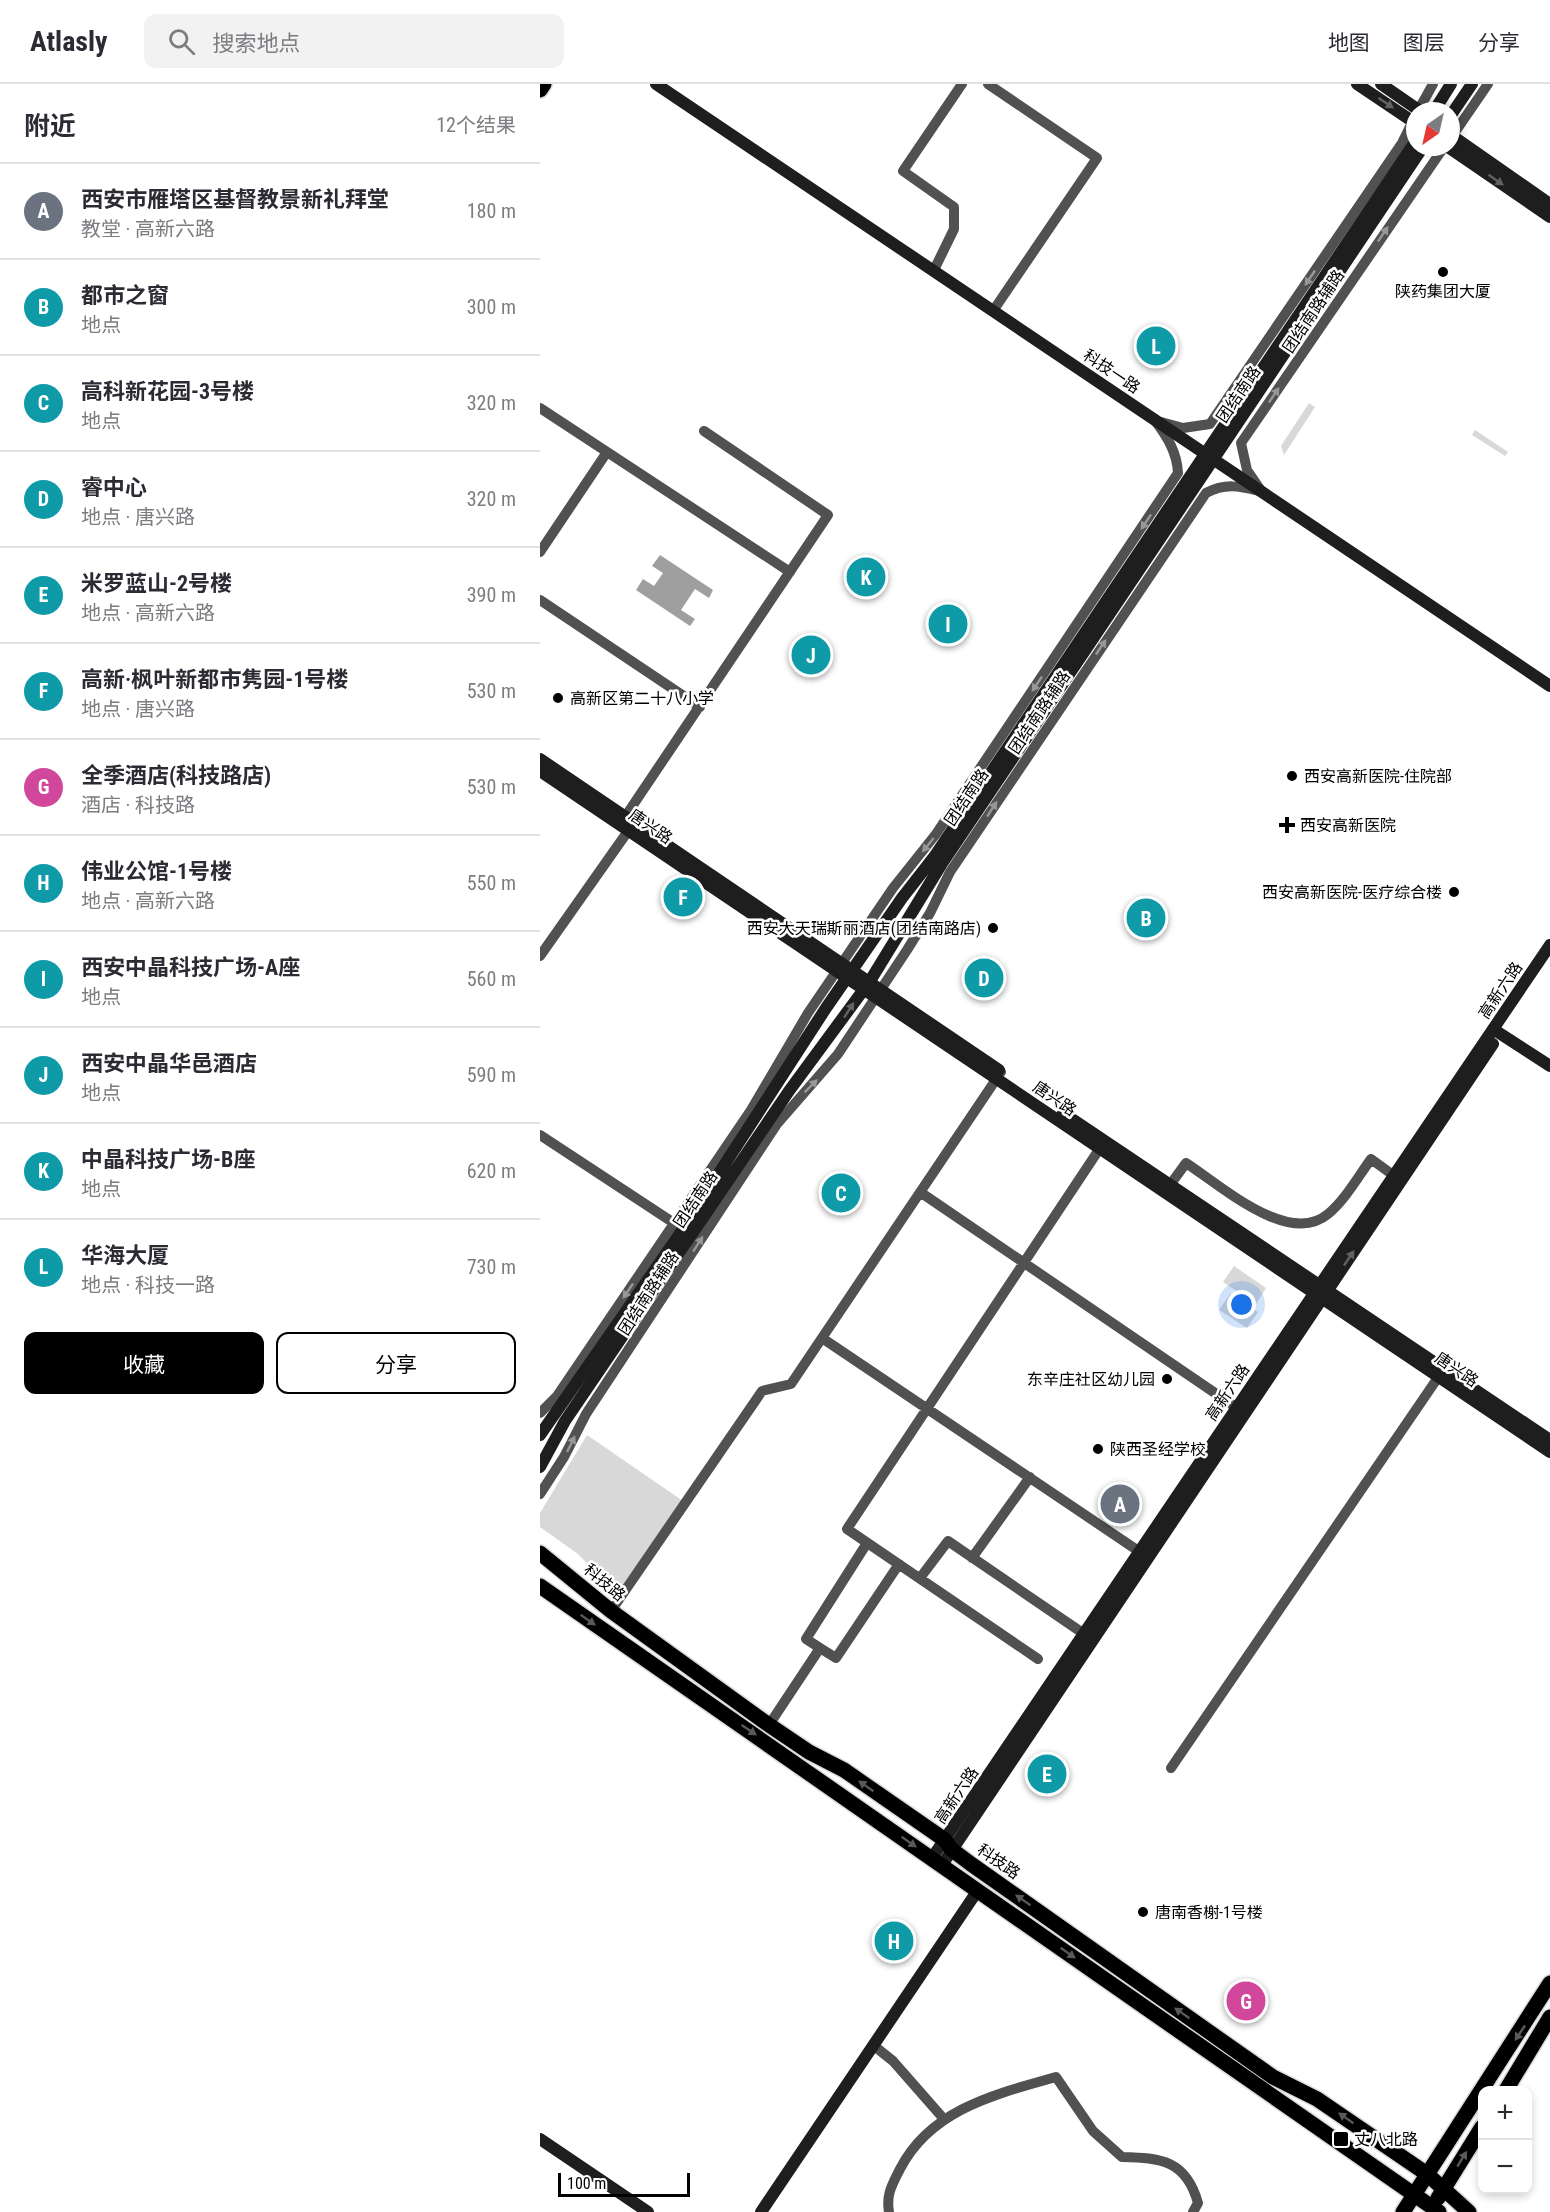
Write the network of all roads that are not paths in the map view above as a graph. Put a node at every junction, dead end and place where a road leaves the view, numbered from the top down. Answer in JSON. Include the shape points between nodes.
{"nodes":[{"id":1,"x":544,"y":84,"type":"edge"},
{"id":2,"x":656,"y":84,"type":"edge"},
{"id":3,"x":962,"y":84,"type":"edge"},
{"id":4,"x":988,"y":84,"type":"edge"},
{"id":5,"x":1357,"y":84,"type":"edge"},
{"id":6,"x":1381,"y":84,"type":"edge"},
{"id":7,"x":1433,"y":84,"type":"edge"},
{"id":8,"x":1451,"y":84,"type":"edge"},
{"id":9,"x":1472,"y":84,"type":"edge"},
{"id":10,"x":1488,"y":84,"type":"edge"},
{"id":11,"x":540,"y":90,"type":"edge"},
{"id":12,"x":1423,"y":102,"type":"edge"},
{"id":13,"x":1440,"y":102,"type":"edge"},
{"id":14,"x":1460,"y":102,"type":"edge"},
{"id":15,"x":1406,"y":107,"type":"edge"},
{"id":16,"x":1406,"y":111,"type":"edge"},
{"id":17,"x":1460,"y":125,"type":"edge"},
{"id":18,"x":1406,"y":135,"type":"edge"},
{"id":19,"x":1460,"y":148,"type":"edge"},
{"id":20,"x":1460,"y":149,"type":"edge"},
{"id":21,"x":1406,"y":156,"type":"edge"},
{"id":22,"x":1417,"y":156,"type":"edge"},
{"id":23,"x":1439,"y":156,"type":"edge"},
{"id":24,"x":1550,"y":204,"type":"edge"},
{"id":25,"x":1550,"y":217,"type":"edge"},
{"id":26,"x":934,"y":270,"type":"junction"},
{"id":27,"x":993,"y":310,"type":"junction"},
{"id":28,"x":540,"y":408,"type":"edge"},
{"id":29,"x":1155,"y":421,"type":"junction"},
{"id":30,"x":704,"y":431,"type":"dead end"},
{"id":31,"x":607,"y":452,"type":"junction"},
{"id":32,"x":1210,"y":457,"type":"junction"},
{"id":33,"x":1263,"y":492,"type":"junction"},
{"id":34,"x":540,"y":552,"type":"edge"},
{"id":35,"x":790,"y":572,"type":"junction"},
{"id":36,"x":540,"y":600,"type":"edge"},
{"id":37,"x":1550,"y":686,"type":"edge"},
{"id":38,"x":700,"y":707,"type":"junction"},
{"id":39,"x":540,"y":759,"type":"edge"},
{"id":40,"x":540,"y":771,"type":"edge"},
{"id":41,"x":629,"y":823,"type":"junction"},
{"id":42,"x":1550,"y":945,"type":"edge"},
{"id":43,"x":540,"y":956,"type":"edge"},
{"id":44,"x":1550,"y":959,"type":"edge"},
{"id":45,"x":844,"y":970,"type":"junction"},
{"id":46,"x":866,"y":985,"type":"junction"},
{"id":47,"x":878,"y":993,"type":"junction"},
{"id":48,"x":1497,"y":1031,"type":"junction"},
{"id":49,"x":1550,"y":1066,"type":"edge"},
{"id":50,"x":999,"y":1075,"type":"junction"},
{"id":51,"x":540,"y":1135,"type":"edge"},
{"id":52,"x":1102,"y":1145,"type":"junction"},
{"id":53,"x":1393,"y":1175,"type":"junction"},
{"id":54,"x":1170,"y":1185,"type":"junction"},
{"id":55,"x":920,"y":1192,"type":"junction"},
{"id":56,"x":679,"y":1226,"type":"junction"},
{"id":57,"x":1025,"y":1263,"type":"junction"},
{"id":58,"x":1321,"y":1291,"type":"junction"},
{"id":59,"x":822,"y":1338,"type":"junction"},
{"id":60,"x":1439,"y":1376,"type":"junction"},
{"id":61,"x":927,"y":1408,"type":"junction"},
{"id":62,"x":1237,"y":1408,"type":"junction"},
{"id":63,"x":540,"y":1413,"type":"edge"},
{"id":64,"x":540,"y":1435,"type":"edge"},
{"id":65,"x":1550,"y":1440,"type":"edge"},
{"id":66,"x":1550,"y":1452,"type":"edge"},
{"id":67,"x":540,"y":1467,"type":"edge"},
{"id":68,"x":1030,"y":1477,"type":"junction"},
{"id":69,"x":540,"y":1494,"type":"edge"},
{"id":70,"x":867,"y":1543,"type":"junction"},
{"id":71,"x":1140,"y":1552,"type":"junction"},
{"id":72,"x":540,"y":1553,"type":"edge"},
{"id":73,"x":972,"y":1558,"type":"junction"},
{"id":74,"x":899,"y":1564,"type":"junction"},
{"id":75,"x":920,"y":1578,"type":"junction"},
{"id":76,"x":540,"y":1586,"type":"edge"},
{"id":77,"x":611,"y":1611,"type":"junction"},
{"id":78,"x":1088,"y":1637,"type":"junction"},
{"id":79,"x":820,"y":1648,"type":"junction"},
{"id":80,"x":1038,"y":1659,"type":"dead end"},
{"id":81,"x":769,"y":1725,"type":"junction"},
{"id":82,"x":1171,"y":1768,"type":"dead end"},
{"id":83,"x":948,"y":1845,"type":"junction"},
{"id":84,"x":937,"y":1861,"type":"junction"},
{"id":85,"x":978,"y":1890,"type":"junction"},
{"id":86,"x":1550,"y":1983,"type":"edge"},
{"id":87,"x":1550,"y":2017,"type":"edge"},
{"id":88,"x":873,"y":2045,"type":"junction"},
{"id":89,"x":1509,"y":2086,"type":"edge"},
{"id":90,"x":943,"y":2118,"type":"junction"},
{"id":91,"x":1478,"y":2134,"type":"edge"},
{"id":92,"x":540,"y":2139,"type":"edge"},
{"id":93,"x":1427,"y":2174,"type":"junction"},
{"id":94,"x":1443,"y":2191,"type":"junction"},
{"id":95,"x":1416,"y":2194,"type":"junction"},
{"id":96,"x":1434,"y":2210,"type":"edge"},
{"id":97,"x":648,"y":2212,"type":"edge"},
{"id":98,"x":761,"y":2212,"type":"edge"},
{"id":99,"x":889,"y":2212,"type":"edge"},
{"id":100,"x":1193,"y":2212,"type":"edge"},
{"id":101,"x":1403,"y":2212,"type":"edge"},
{"id":102,"x":1469,"y":2212,"type":"edge"}],
"edges":[{"from":1,"to":11,"type":"main road"},
{"from":2,"to":26,"type":"street","name":"科技一路"},
{"from":3,"to":26,"type":"street","via":[[903,171],[954,207],[954,229]]},
{"from":4,"to":27,"type":"street","via":[[1097,158]]},
{"from":5,"to":16,"type":"street","one_way":true},
{"from":6,"to":15,"type":"street"},
{"from":7,"to":12,"type":"street","name":"团结南路辅路"},
{"from":8,"to":13,"type":"street"},
{"from":9,"to":14,"type":"street"},
{"from":10,"to":17,"type":"street","name":"团结南路辅路"},
{"from":18,"to":29,"type":"street","name":"团结南路辅路","one_way":true,"via":[[1210,424],[1183,428]]},
{"from":19,"to":24,"type":"street"},
{"from":20,"to":25,"type":"street","one_way":true},
{"from":21,"to":32,"type":"street","name":"团结南路"},
{"from":22,"to":32,"type":"street","name":"团结南路"},
{"from":33,"to":23,"type":"street","name":"团结南路辅路","one_way":true,"via":[[1247,470],[1241,443]]},
{"from":26,"to":27,"type":"street","name":"科技一路"},
{"from":27,"to":29,"type":"street","name":"科技一路"},
{"from":28,"to":31,"type":"street"},
{"from":29,"to":32,"type":"street","name":"科技一路"},
{"from":29,"to":45,"type":"street","name":"团结南路辅路","one_way":true,"via":[[1169,440],[1178,461],[1178,473],[936,834],[893,888]]},
{"from":30,"to":35,"type":"street","via":[[828,515]]},
{"from":31,"to":34,"type":"street"},
{"from":31,"to":35,"type":"street"},
{"from":32,"to":33,"type":"street","name":"科技一路"},
{"from":32,"to":45,"type":"street","name":"团结南路","via":[[934,857]]},
{"from":32,"to":46,"type":"street","name":"团结南路"},
{"from":33,"to":37,"type":"street","name":"科技一路"},
{"from":47,"to":33,"type":"street","name":"团结南路辅路","one_way":true,"via":[[930,913],[950,872],[1206,493],[1221,485]]},
{"from":35,"to":38,"type":"street"},
{"from":36,"to":38,"type":"street"},
{"from":38,"to":41,"type":"street"},
{"from":39,"to":41,"type":"street","name":"唐兴路"},
{"from":40,"to":41,"type":"street","name":"唐兴路"},
{"from":41,"to":43,"type":"street"},
{"from":41,"to":45,"type":"street","name":"唐兴路"},
{"from":42,"to":48,"type":"street","name":"高新六路"},
{"from":44,"to":48,"type":"street","name":"高新六路"},
{"from":45,"to":46,"type":"street","name":"唐兴路"},
{"from":45,"to":56,"type":"street","name":"团结南路"},
{"from":46,"to":47,"type":"street","name":"唐兴路"},
{"from":67,"to":46,"type":"street","name":"团结南路","one_way":true,"via":[[572,1411]]},
{"from":47,"to":50,"type":"street","name":"唐兴路"},
{"from":69,"to":47,"type":"street","name":"团结南路辅路","one_way":true,"via":[[586,1414],[777,1124],[823,1074]]},
{"from":48,"to":49,"type":"street"},
{"from":48,"to":53,"type":"street","name":"高新六路"},
{"from":58,"to":48,"type":"street","name":"高新六路","one_way":true},
{"from":50,"to":52,"type":"street","name":"唐兴路"},
{"from":50,"to":55,"type":"street"},
{"from":51,"to":56,"type":"street"},
{"from":52,"to":54,"type":"street","name":"唐兴路"},
{"from":52,"to":57,"type":"street"},
{"from":52,"to":58,"type":"street","name":"唐兴路"},
{"from":53,"to":54,"type":"street","via":[[1371,1160],[1328,1214],[1312,1224],[1301,1225],[1273,1219],[1186,1163]]},
{"from":53,"to":58,"type":"street","name":"高新六路"},
{"from":54,"to":58,"type":"street","name":"唐兴路"},
{"from":55,"to":57,"type":"street"},
{"from":55,"to":59,"type":"street"},
{"from":56,"to":63,"type":"street","name":"团结南路辅路","one_way":true,"via":[[557,1396]]},
{"from":56,"to":64,"type":"street","name":"团结南路"},
{"from":57,"to":61,"type":"street"},
{"from":57,"to":62,"type":"street"},
{"from":58,"to":60,"type":"street","name":"唐兴路"},
{"from":58,"to":62,"type":"street","name":"高新六路"},
{"from":58,"to":65,"type":"street","name":"唐兴路"},
{"from":58,"to":78,"type":"street","name":"高新六路"},
{"from":59,"to":61,"type":"street"},
{"from":59,"to":77,"type":"street","via":[[791,1384],[762,1391]]},
{"from":60,"to":66,"type":"street","name":"唐兴路"},
{"from":60,"to":82,"type":"street"},
{"from":61,"to":68,"type":"street"},
{"from":61,"to":70,"type":"street","via":[[846,1529]]},
{"from":62,"to":71,"type":"street","name":"高新六路"},
{"from":68,"to":71,"type":"street"},
{"from":68,"to":73,"type":"street"},
{"from":70,"to":74,"type":"street"},
{"from":70,"to":79,"type":"street","via":[[806,1639]]},
{"from":71,"to":78,"type":"street","name":"高新六路"},
{"from":72,"to":77,"type":"main road","name":"科技路"},
{"from":73,"to":75,"type":"street","via":[[948,1541]]},
{"from":73,"to":78,"type":"street"},
{"from":74,"to":75,"type":"street"},
{"from":74,"to":79,"type":"street","via":[[836,1658]]},
{"from":75,"to":80,"type":"street"},
{"from":76,"to":84,"type":"main road","one_way":true},
{"from":77,"to":81,"type":"main road","name":"科技路"},
{"from":78,"to":83,"type":"street","name":"高新六路"},
{"from":79,"to":81,"type":"street"},
{"from":83,"to":81,"type":"main road","name":"科技路","one_way":true,"via":[[844,1770]]},
{"from":83,"to":84,"type":"street","name":"高新六路"},
{"from":93,"to":83,"type":"main road","name":"科技路","one_way":true,"via":[[1317,2099],[1273,2077]]},
{"from":84,"to":85,"type":"main road"},
{"from":85,"to":88,"type":"street"},
{"from":85,"to":95,"type":"main road","one_way":true},
{"from":86,"to":93,"type":"main road","one_way":true},
{"from":87,"to":89,"type":"main road"},
{"from":88,"to":90,"type":"street","via":[[893,2061]]},
{"from":88,"to":98,"type":"street"},
{"from":90,"to":99,"type":"street","via":[[906,2158],[886,2195]]},
{"from":90,"to":100,"type":"street","via":[[985,2098],[1056,2077],[1092,2131],[1122,2157],[1173,2163],[1192,2184],[1197,2203]]},
{"from":94,"to":91,"type":"main road","one_way":true},
{"from":92,"to":97,"type":"street"},
{"from":93,"to":94,"type":"main road","name":"科技路"},
{"from":93,"to":95,"type":"main road"},
{"from":94,"to":96,"type":"main road"},
{"from":94,"to":102,"type":"main road","name":"科技路"},
{"from":95,"to":96,"type":"main road"},
{"from":95,"to":101,"type":"main road"}]}
